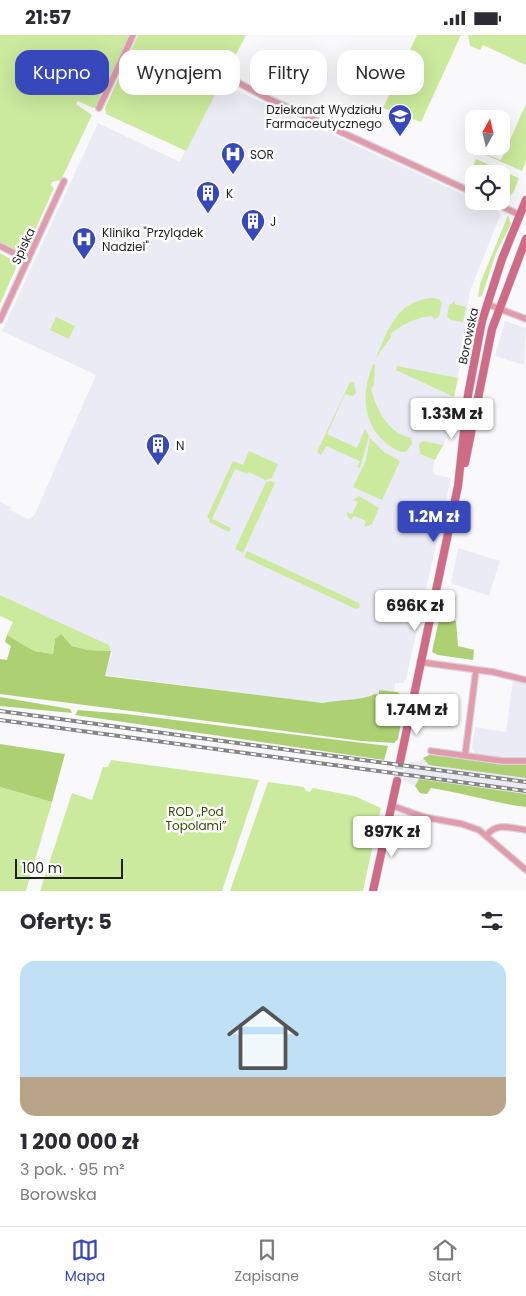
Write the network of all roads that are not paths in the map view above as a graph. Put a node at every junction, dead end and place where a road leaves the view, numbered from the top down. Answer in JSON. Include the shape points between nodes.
{"nodes":[{"id":1,"x":133,"y":35,"type":"edge"},
{"id":2,"x":240,"y":84,"type":"edge"},
{"id":3,"x":99,"y":108,"type":"dead end"},
{"id":4,"x":64,"y":181,"type":"dead end"},
{"id":5,"x":465,"y":189,"type":"edge"},
{"id":6,"x":526,"y":200,"type":"edge"},
{"id":7,"x":509,"y":210,"type":"edge"},
{"id":8,"x":520,"y":215,"type":"junction"},
{"id":9,"x":526,"y":239,"type":"edge"},
{"id":10,"x":0,"y":247,"type":"edge"},
{"id":11,"x":28,"y":260,"type":"junction"},
{"id":12,"x":487,"y":304,"type":"junction"},
{"id":13,"x":498,"y":310,"type":"junction"},
{"id":14,"x":526,"y":319,"type":"edge"},
{"id":15,"x":0,"y":320,"type":"edge"},
{"id":16,"x":458,"y":483,"type":"junction"},
{"id":17,"x":420,"y":662,"type":"junction"},
{"id":18,"x":476,"y":670,"type":"junction"},
{"id":19,"x":526,"y":680,"type":"edge"},
{"id":20,"x":431,"y":751,"type":"dead end"},
{"id":21,"x":465,"y":756,"type":"junction"},
{"id":22,"x":526,"y":761,"type":"edge"},
{"id":23,"x":400,"y":762,"type":"tunnel mouth"},
{"id":24,"x":397,"y":781,"type":"tunnel mouth"},
{"id":25,"x":393,"y":803,"type":"junction"},
{"id":26,"x":424,"y":817,"type":"junction"},
{"id":27,"x":389,"y":821,"type":"junction"},
{"id":28,"x":526,"y":830,"type":"edge"},
{"id":29,"x":487,"y":835,"type":"junction"},
{"id":30,"x":526,"y":870,"type":"edge"},
{"id":31,"x":373,"y":891,"type":"edge"}],
"edges":[{"from":1,"to":3,"type":"street"},
{"from":2,"to":5,"type":"street"},
{"from":4,"to":11,"type":"street","name":"Spiska"},
{"from":6,"to":8,"type":"street","name":"Borowska"},
{"from":7,"to":8,"type":"street"},
{"from":8,"to":12,"type":"street","name":"Borowska"},
{"from":9,"to":13,"type":"street","name":"Borowska"},
{"from":10,"to":11,"type":"street"},
{"from":11,"to":15,"type":"street","name":"Spiska"},
{"from":12,"to":13,"type":"street"},
{"from":12,"to":16,"type":"street","name":"Borowska","via":[[468,395]]},
{"from":13,"to":14,"type":"street"},
{"from":13,"to":16,"type":"street","name":"Borowska"},
{"from":16,"to":17,"type":"street","name":"Borowska"},
{"from":17,"to":18,"type":"street"},
{"from":17,"to":23,"type":"street","name":"Borowska"},
{"from":18,"to":19,"type":"street"},
{"from":18,"to":21,"type":"street"},
{"from":20,"to":21,"type":"street"},
{"from":21,"to":22,"type":"street"},
{"from":24,"to":25,"type":"street"},
{"from":25,"to":26,"type":"street"},
{"from":25,"to":27,"type":"street"},
{"from":26,"to":27,"type":"street"},
{"from":26,"to":29,"type":"street","via":[[468,825]]},
{"from":27,"to":31,"type":"street"},
{"from":28,"to":29,"type":"street","via":[[499,826]]},
{"from":29,"to":30,"type":"street"}]}
